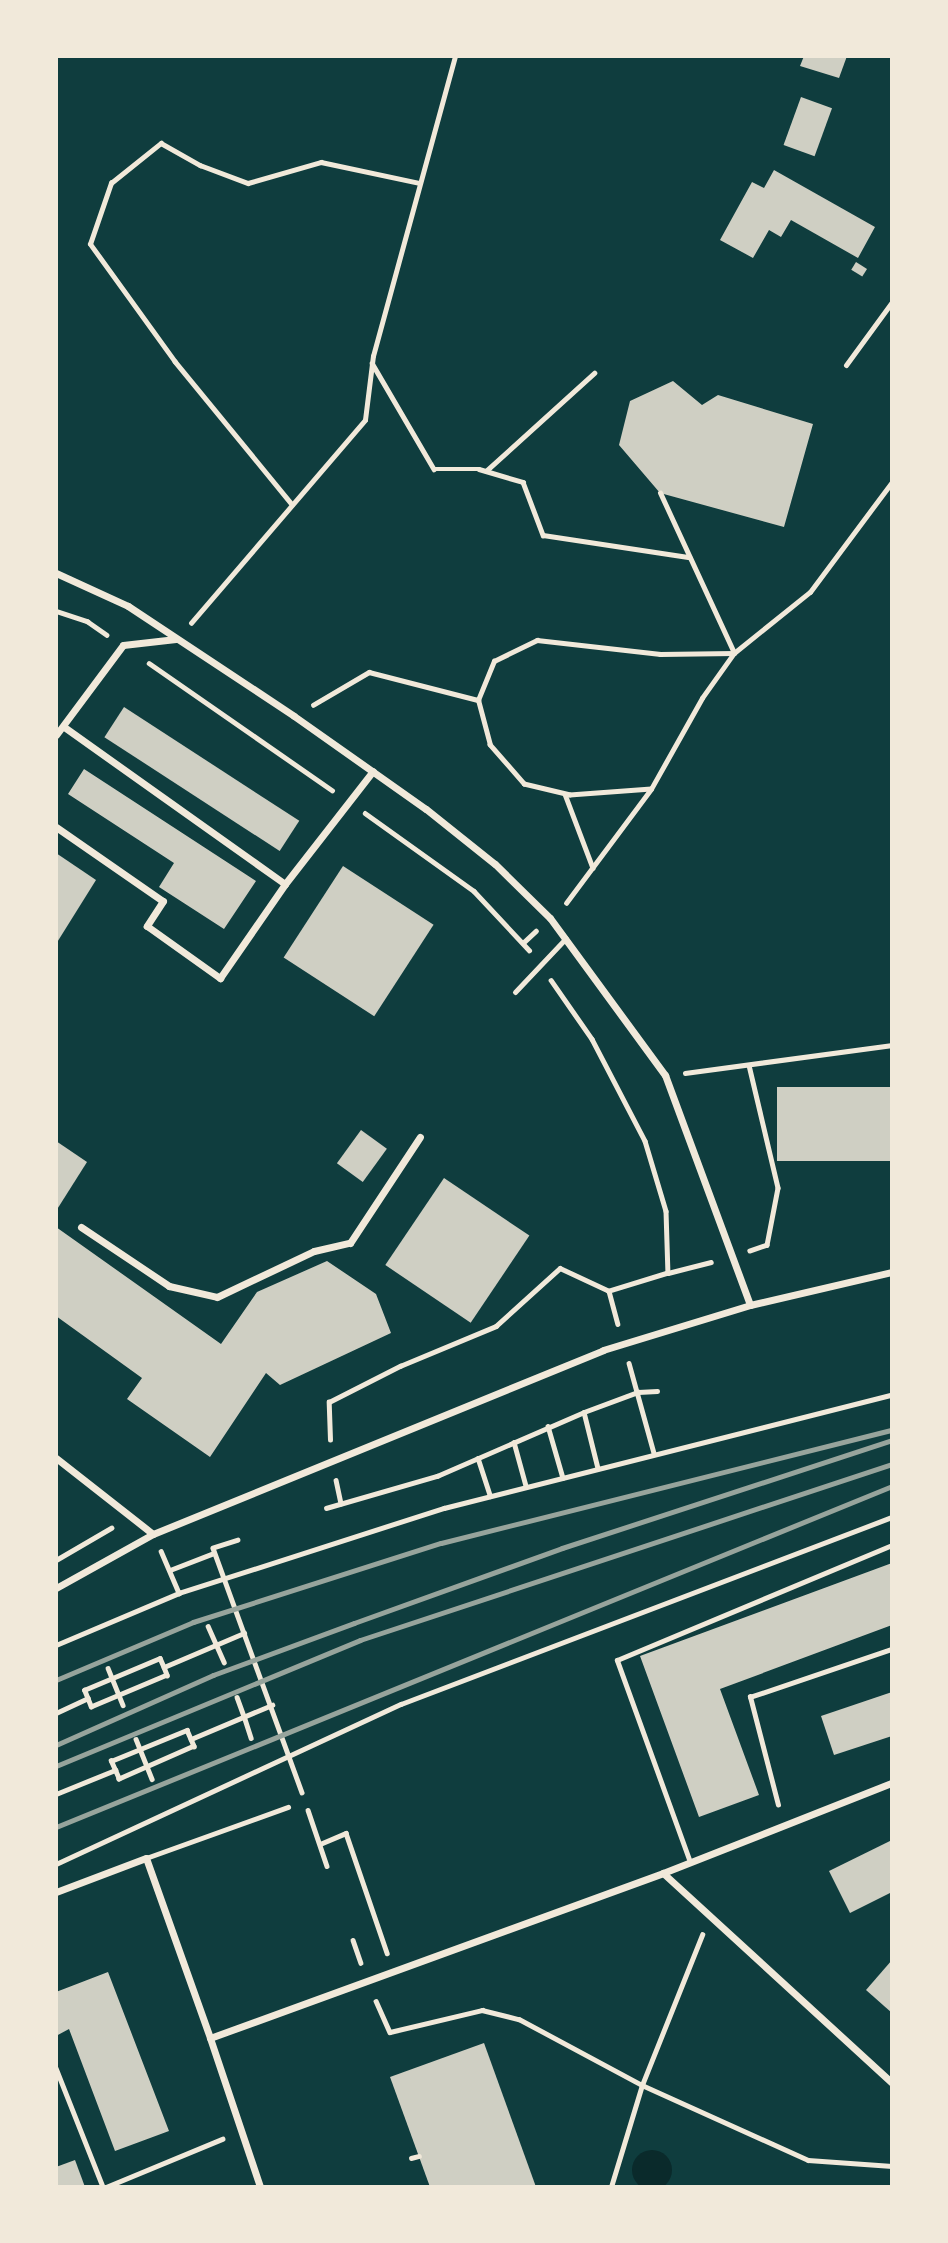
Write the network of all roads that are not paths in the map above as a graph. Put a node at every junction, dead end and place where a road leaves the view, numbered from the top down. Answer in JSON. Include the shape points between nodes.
{"nodes":[{"id":1,"x":892,"y":302,"type":"edge"},
{"id":2,"x":846,"y":365,"type":"dead end"},
{"id":3,"x":56,"y":573,"type":"edge"},
{"id":4,"x":177,"y":639,"type":"junction"},
{"id":5,"x":63,"y":726,"type":"junction"},
{"id":6,"x":56,"y":735,"type":"edge"},
{"id":7,"x":373,"y":771,"type":"junction"},
{"id":8,"x":56,"y":827,"type":"edge"},
{"id":9,"x":285,"y":884,"type":"junction"},
{"id":10,"x":566,"y":938,"type":"junction"},
{"id":11,"x":515,"y":992,"type":"dead end"},
{"id":12,"x":420,"y":1138,"type":"dead end"},
{"id":13,"x":80,"y":1227,"type":"dead end"},
{"id":14,"x":892,"y":1272,"type":"edge"},
{"id":15,"x":750,"y":1305,"type":"junction"},
{"id":16,"x":56,"y":1458,"type":"edge"},
{"id":17,"x":153,"y":1534,"type":"junction"},
{"id":18,"x":892,"y":1545,"type":"edge"},
{"id":19,"x":56,"y":1588,"type":"edge"},
{"id":20,"x":892,"y":1783,"type":"edge"},
{"id":21,"x":288,"y":1807,"type":"dead end"},
{"id":22,"x":146,"y":1858,"type":"junction"},
{"id":23,"x":690,"y":1862,"type":"junction"},
{"id":24,"x":663,"y":1873,"type":"junction"},
{"id":25,"x":56,"y":1892,"type":"edge"},
{"id":26,"x":210,"y":2038,"type":"junction"},
{"id":27,"x":892,"y":2083,"type":"edge"},
{"id":28,"x":260,"y":2187,"type":"edge"}],
"edges":[{"from":1,"to":2,"type":"lane"},
{"from":3,"to":4,"type":"street","via":[[128,606]]},
{"from":4,"to":5,"type":"street","via":[[123,645]]},
{"from":4,"to":7,"type":"street"},
{"from":5,"to":6,"type":"street"},
{"from":5,"to":9,"type":"street"},
{"from":7,"to":9,"type":"street"},
{"from":7,"to":10,"type":"street","via":[[495,864]]},
{"from":8,"to":9,"type":"street","via":[[163,901],[146,926],[220,978]]},
{"from":10,"to":11,"type":"lane"},
{"from":10,"to":15,"type":"street","via":[[666,1075]]},
{"from":12,"to":13,"type":"street","via":[[350,1243],[314,1251],[217,1297],[169,1286]]},
{"from":14,"to":15,"type":"street"},
{"from":15,"to":17,"type":"street","via":[[623,1343]]},
{"from":16,"to":17,"type":"street"},
{"from":17,"to":19,"type":"street"},
{"from":18,"to":23,"type":"lane","via":[[617,1660]]},
{"from":20,"to":23,"type":"street"},
{"from":21,"to":22,"type":"lane"},
{"from":22,"to":25,"type":"street"},
{"from":22,"to":26,"type":"street"},
{"from":23,"to":24,"type":"street"},
{"from":24,"to":26,"type":"street"},
{"from":24,"to":27,"type":"street"},
{"from":26,"to":28,"type":"street"}]}
